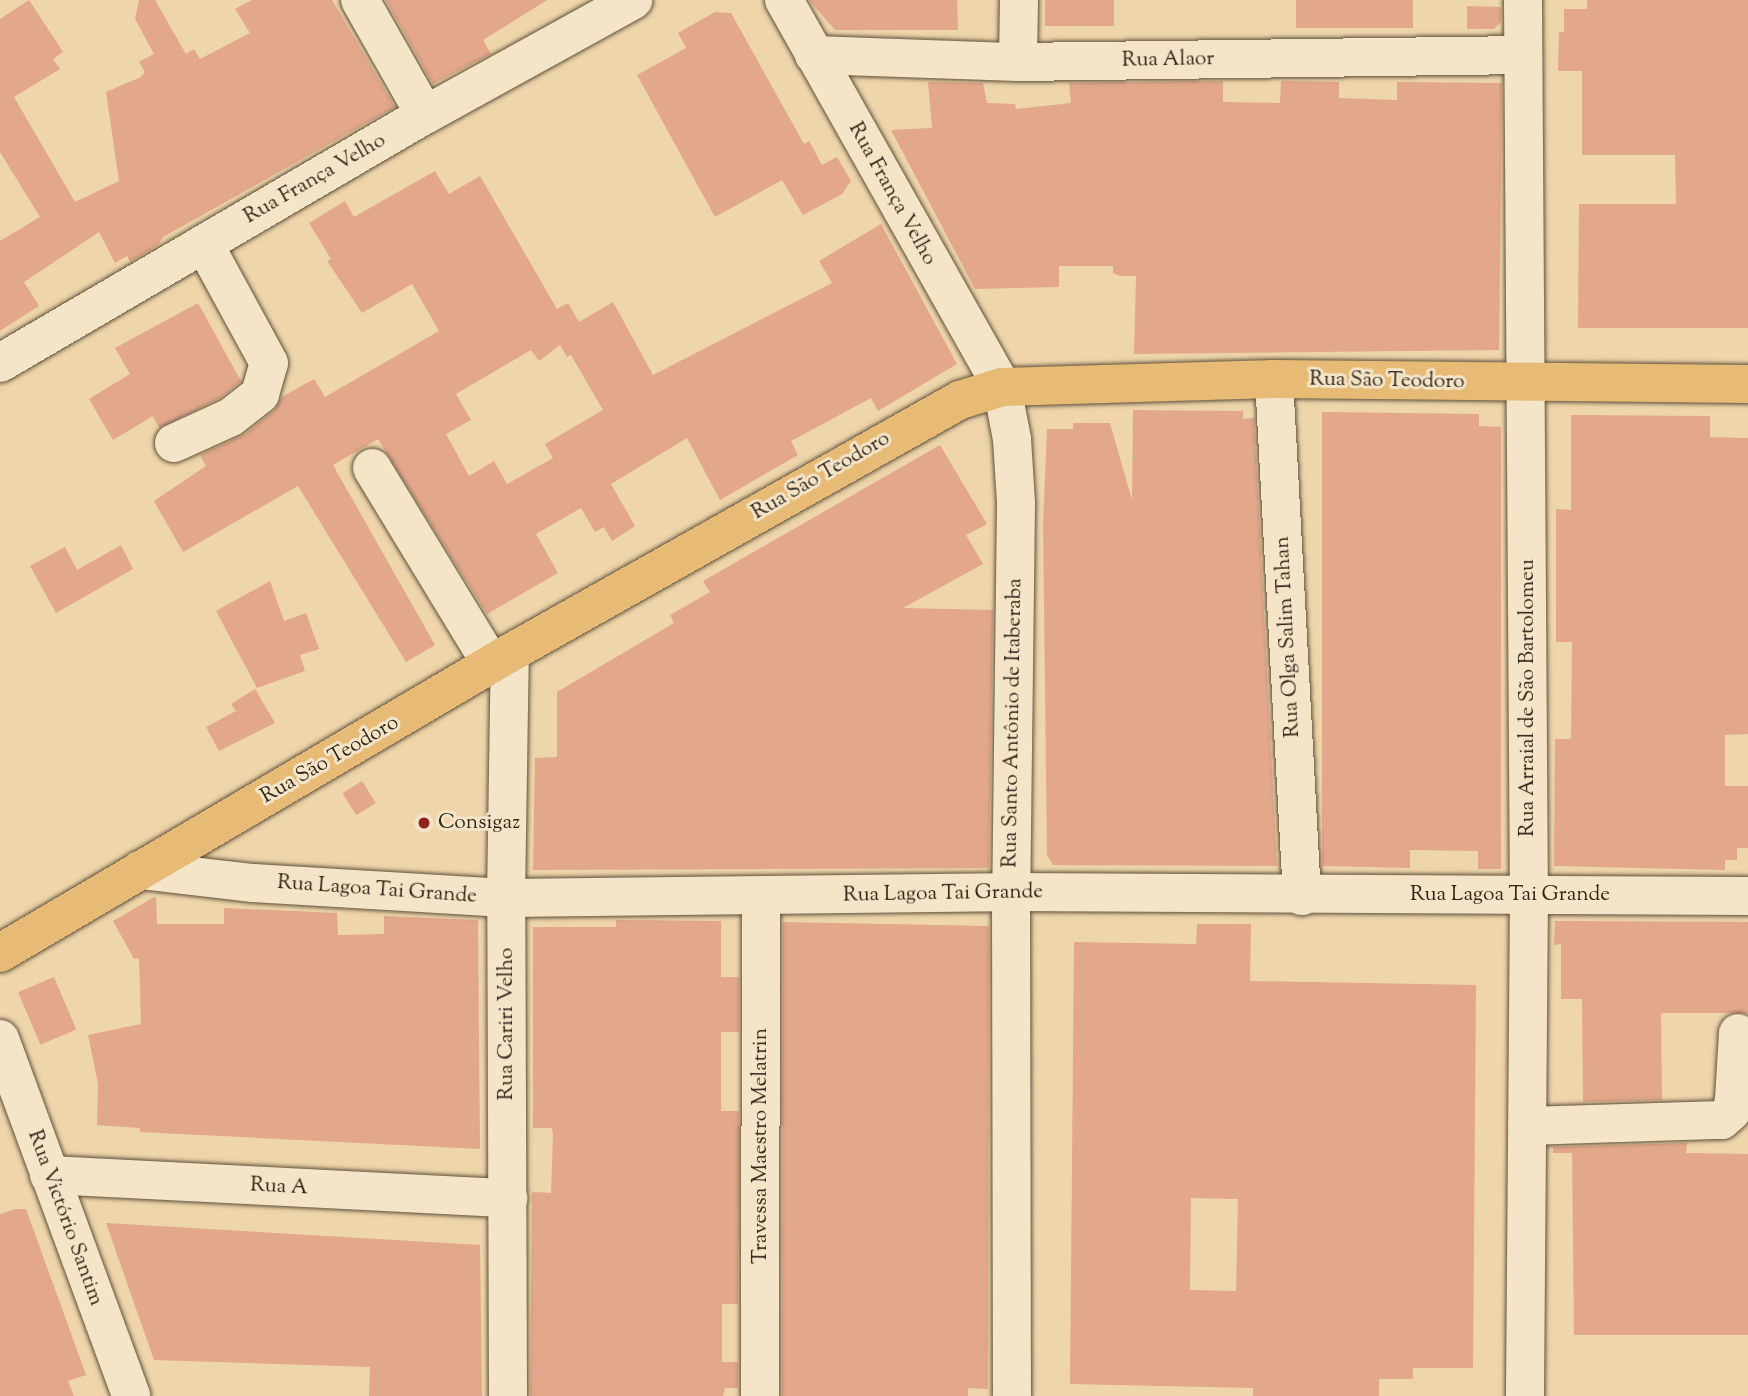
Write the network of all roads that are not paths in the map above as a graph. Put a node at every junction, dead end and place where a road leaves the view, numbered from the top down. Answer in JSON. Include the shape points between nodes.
{"nodes":[{"id":1,"x":360,"y":0,"type":"edge"},
{"id":2,"x":633,"y":0,"type":"edge"},
{"id":3,"x":784,"y":0,"type":"edge"},
{"id":4,"x":1019,"y":0,"type":"edge"},
{"id":5,"x":1523,"y":0,"type":"edge"},
{"id":6,"x":814,"y":55,"type":"junction"},
{"id":7,"x":1523,"y":55,"type":"junction"},
{"id":8,"x":1018,"y":62,"type":"junction"},
{"id":9,"x":425,"y":115,"type":"junction"},
{"id":10,"x":204,"y":244,"type":"junction"},
{"id":11,"x":0,"y":363,"type":"edge"},
{"id":12,"x":1274,"y":379,"type":"junction"},
{"id":13,"x":1527,"y":384,"type":"junction"},
{"id":14,"x":1748,"y":384,"type":"edge"},
{"id":15,"x":1002,"y":387,"type":"junction"},
{"id":16,"x":174,"y":443,"type":"dead end"},
{"id":17,"x":372,"y":468,"type":"dead end"},
{"id":18,"x":501,"y":658,"type":"junction"},
{"id":19,"x":140,"y":870,"type":"junction"},
{"id":20,"x":1011,"y":892,"type":"junction"},
{"id":21,"x":1529,"y":894,"type":"junction"},
{"id":22,"x":761,"y":896,"type":"junction"},
{"id":23,"x":1303,"y":896,"type":"junction"},
{"id":24,"x":1748,"y":896,"type":"edge"},
{"id":25,"x":506,"y":898,"type":"junction"},
{"id":26,"x":0,"y":953,"type":"edge"},
{"id":27,"x":1738,"y":1033,"type":"dead end"},
{"id":28,"x":0,"y":1039,"type":"edge"},
{"id":29,"x":1527,"y":1126,"type":"junction"},
{"id":30,"x":50,"y":1175,"type":"junction"},
{"id":31,"x":508,"y":1198,"type":"junction"},
{"id":32,"x":131,"y":1396,"type":"edge"},
{"id":33,"x":508,"y":1396,"type":"edge"},
{"id":34,"x":761,"y":1396,"type":"edge"},
{"id":35,"x":1012,"y":1396,"type":"edge"},
{"id":36,"x":1525,"y":1396,"type":"edge"}],
"edges":[{"from":1,"to":9,"type":"street"},
{"from":2,"to":9,"type":"street","name":"Rua França Velho"},
{"from":3,"to":6,"type":"street","name":"Rua França Velho"},
{"from":4,"to":8,"type":"street"},
{"from":5,"to":7,"type":"street","name":"Rua Arraial de São Bartolomeu"},
{"from":6,"to":8,"type":"street","name":"Rua Alaor"},
{"from":6,"to":15,"type":"street","name":"Rua França Velho"},
{"from":7,"to":8,"type":"street","name":"Rua Alaor"},
{"from":7,"to":13,"type":"street","name":"Rua Arraial de São Bartolomeu"},
{"from":9,"to":10,"type":"street","name":"Rua França Velho"},
{"from":10,"to":11,"type":"street","name":"Rua França Velho"},
{"from":10,"to":16,"type":"street","via":[[269,363],[260,394],[231,417]]},
{"from":12,"to":13,"type":"main road","name":"Rua São Teodoro"},
{"from":12,"to":15,"type":"main road","name":"Rua São Teodoro"},
{"from":12,"to":23,"type":"street","name":"Rua Olga Salim Tahan"},
{"from":13,"to":14,"type":"main road","name":"Rua São Teodoro"},
{"from":13,"to":21,"type":"street","name":"Rua Arraial de São Bartolomeu"},
{"from":15,"to":18,"type":"main road","name":"Rua São Teodoro","via":[[960,400],[915,422]]},
{"from":15,"to":20,"type":"street","name":"Rua Santo Antônio de Itaberaba","via":[[1012,439],[1016,503]]},
{"from":17,"to":18,"type":"street"},
{"from":18,"to":19,"type":"main road","name":"Rua São Teodoro"},
{"from":18,"to":25,"type":"street","name":"Rua Cariri Velho"},
{"from":19,"to":25,"type":"street","name":"Rua Lagoa Tai Grande","via":[[253,883]]},
{"from":19,"to":26,"type":"main road","name":"Rua São Teodoro"},
{"from":20,"to":22,"type":"street","name":"Rua Lagoa Tai Grande"},
{"from":20,"to":23,"type":"street","name":"Rua Lagoa Tai Grande"},
{"from":20,"to":35,"type":"street","name":"Rua Santo Antônio de Itaberaba"},
{"from":21,"to":23,"type":"street","name":"Rua Lagoa Tai Grande"},
{"from":21,"to":24,"type":"street","name":"Rua Lagoa Tai Grande"},
{"from":21,"to":29,"type":"street","name":"Rua Arraial de São Bartolomeu"},
{"from":22,"to":25,"type":"street","name":"Rua Lagoa Tai Grande"},
{"from":22,"to":34,"type":"street","name":"Travessa Maestro Melatrin"},
{"from":25,"to":31,"type":"street","name":"Rua Cariri Velho"},
{"from":27,"to":29,"type":"street","via":[[1734,1100],[1731,1112],[1722,1119]]},
{"from":28,"to":30,"type":"street","name":"Rua Victório Santim"},
{"from":29,"to":36,"type":"street","name":"Rua Arraial de São Bartolomeu"},
{"from":30,"to":31,"type":"street","name":"Rua A"},
{"from":30,"to":32,"type":"street","name":"Rua Victório Santim"},
{"from":31,"to":33,"type":"street","name":"Rua Cariri Velho"}]}
